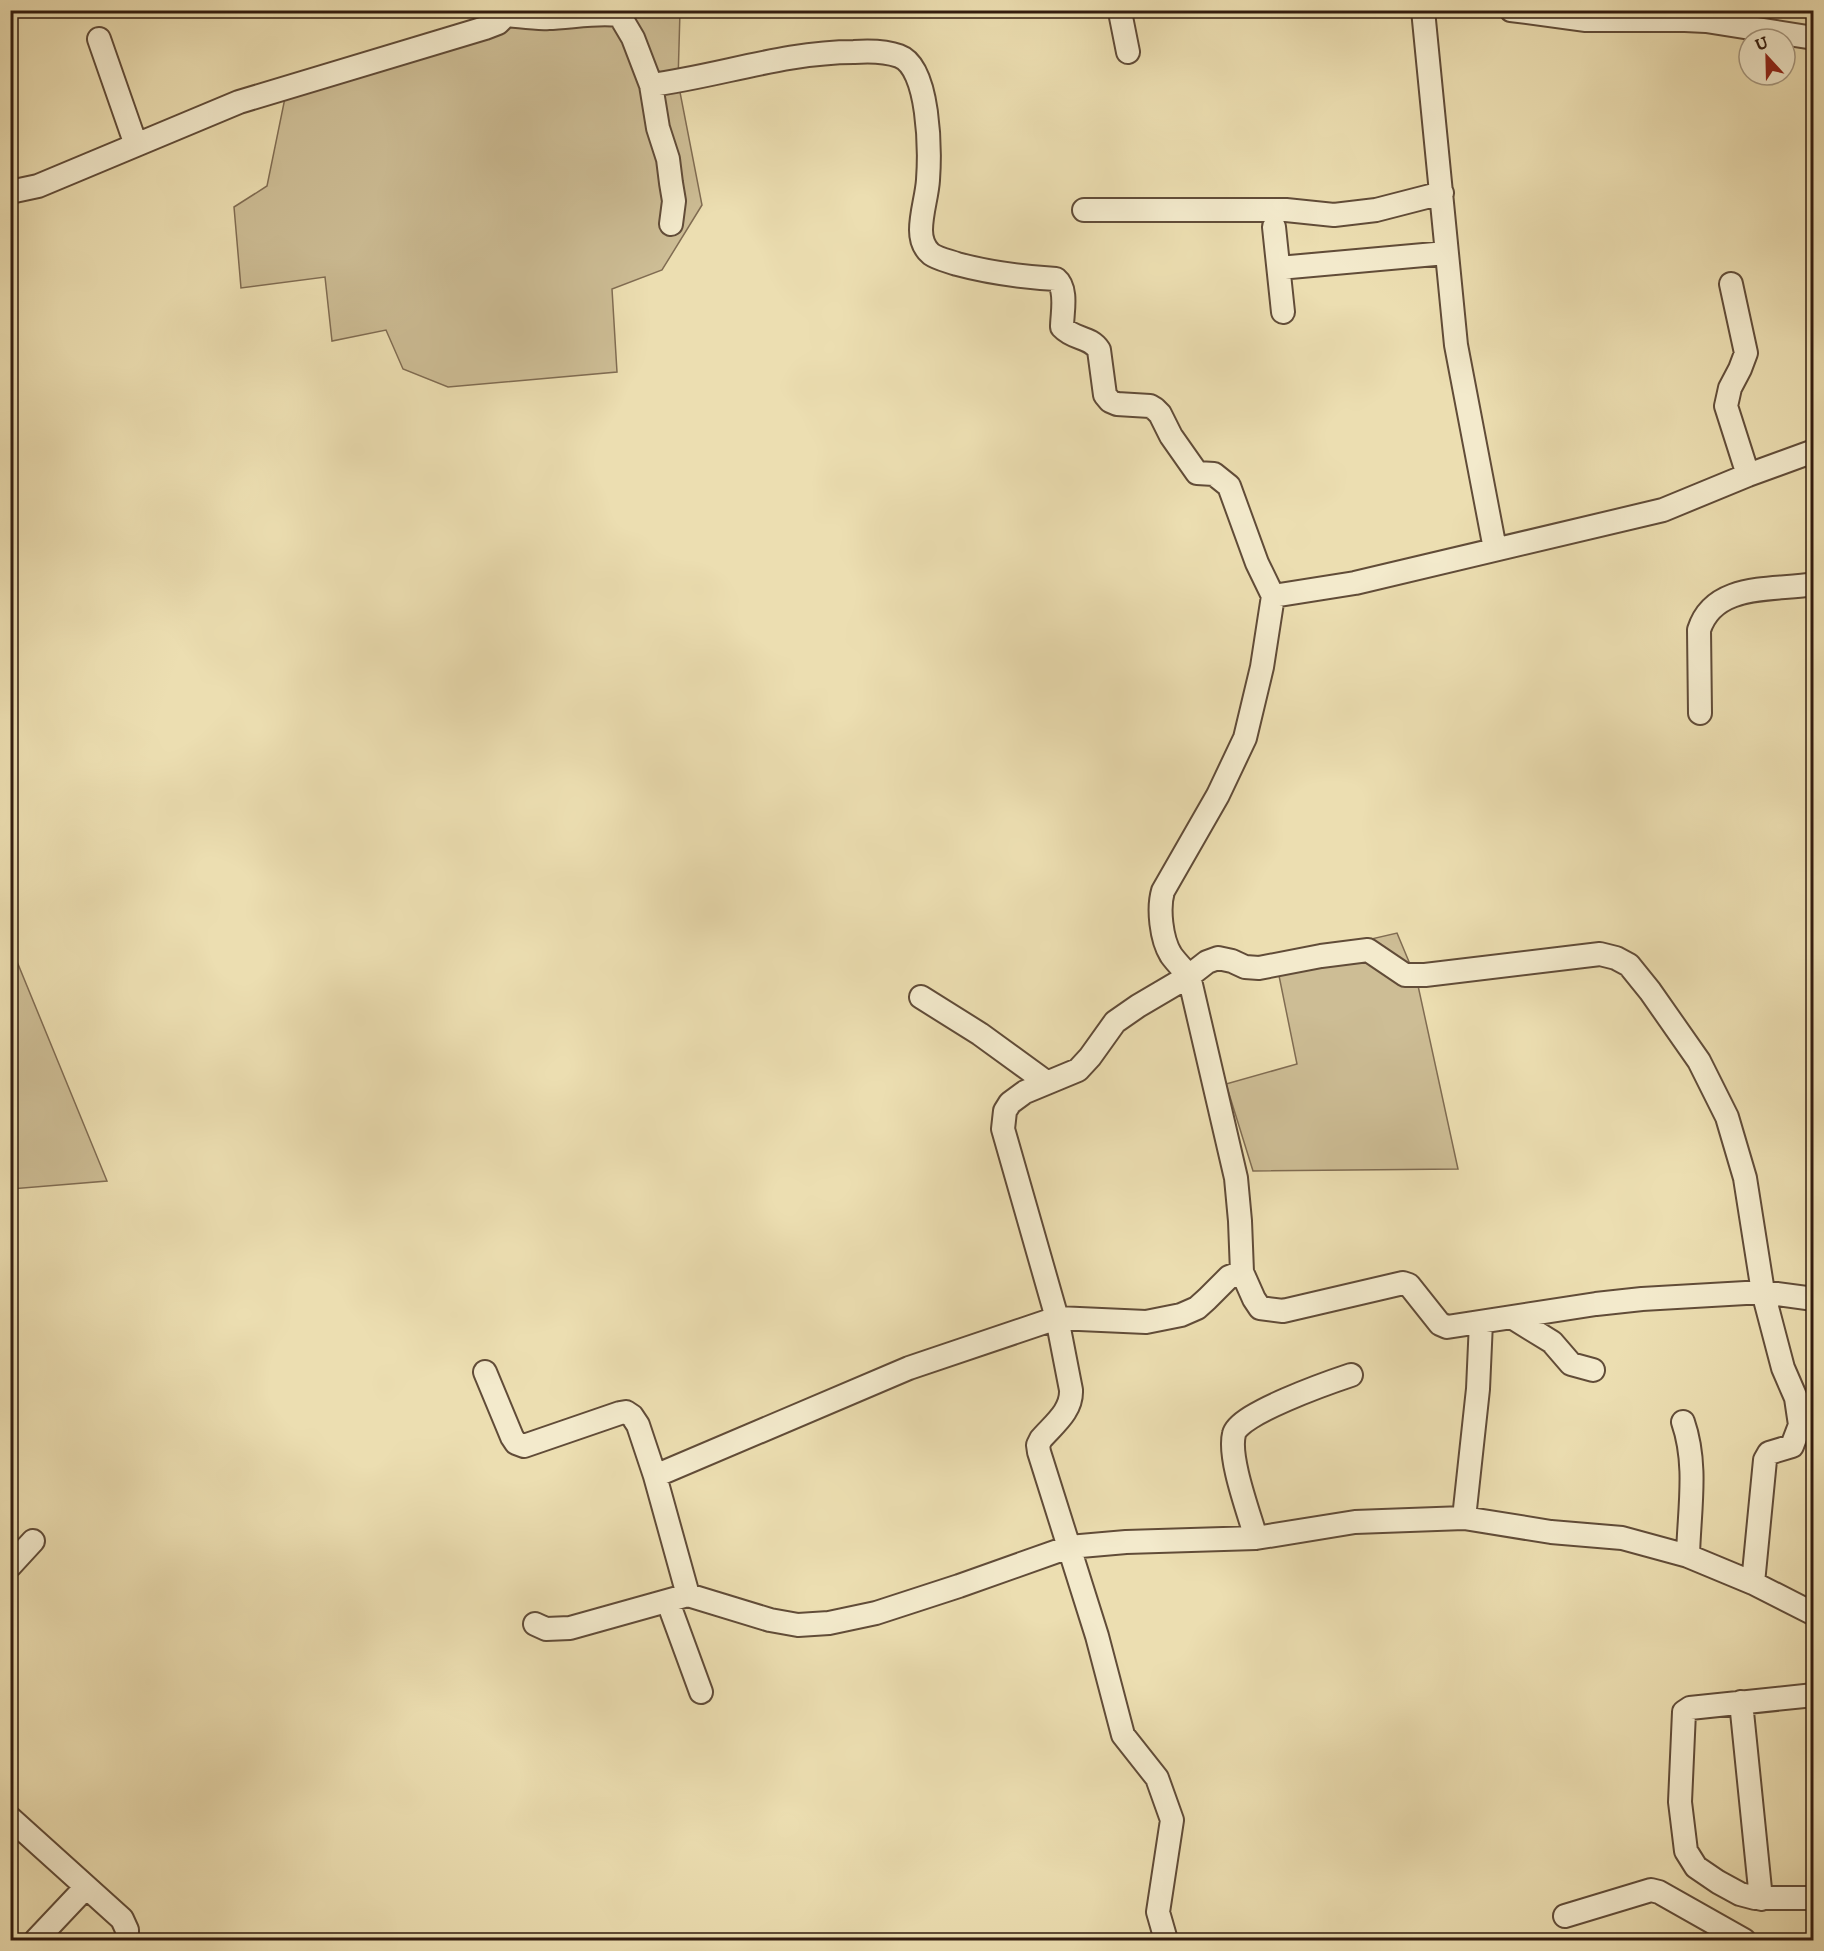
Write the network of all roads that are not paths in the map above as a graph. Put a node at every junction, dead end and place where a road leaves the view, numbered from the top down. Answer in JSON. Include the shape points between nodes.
{"nodes":[{"id":1,"x":1122,"y":10,"type":"edge"},
{"id":2,"x":1423,"y":10,"type":"edge"},
{"id":3,"x":1511,"y":10,"type":"edge"},
{"id":4,"x":506,"y":13,"type":"edge"},
{"id":5,"x":1707,"y":16,"type":"edge"},
{"id":6,"x":1814,"y":38,"type":"edge"},
{"id":7,"x":99,"y":39,"type":"dead end"},
{"id":8,"x":1128,"y":52,"type":"dead end"},
{"id":9,"x":651,"y":85,"type":"junction"},
{"id":10,"x":136,"y":145,"type":"junction"},
{"id":11,"x":10,"y":192,"type":"edge"},
{"id":12,"x":1442,"y":193,"type":"junction"},
{"id":13,"x":1084,"y":210,"type":"dead end"},
{"id":14,"x":671,"y":224,"type":"dead end"},
{"id":15,"x":1274,"y":227,"type":"dead end"},
{"id":16,"x":1446,"y":253,"type":"junction"},
{"id":17,"x":1279,"y":268,"type":"junction"},
{"id":18,"x":1731,"y":284,"type":"dead end"},
{"id":19,"x":1283,"y":312,"type":"dead end"},
{"id":20,"x":1814,"y":452,"type":"edge"},
{"id":21,"x":1748,"y":475,"type":"junction"},
{"id":22,"x":1495,"y":549,"type":"junction"},
{"id":23,"x":1814,"y":584,"type":"edge"},
{"id":24,"x":1274,"y":596,"type":"junction"},
{"id":25,"x":1700,"y":713,"type":"dead end"},
{"id":26,"x":1189,"y":976,"type":"junction"},
{"id":27,"x":921,"y":997,"type":"dead end"},
{"id":28,"x":1046,"y":1082,"type":"junction"},
{"id":29,"x":1242,"y":1272,"type":"junction"},
{"id":30,"x":1763,"y":1292,"type":"junction"},
{"id":31,"x":1814,"y":1299,"type":"edge"},
{"id":32,"x":1058,"y":1318,"type":"junction"},
{"id":33,"x":1513,"y":1318,"type":"junction"},
{"id":34,"x":1481,"y":1322,"type":"junction"},
{"id":35,"x":1593,"y":1370,"type":"dead end"},
{"id":36,"x":485,"y":1372,"type":"dead end"},
{"id":37,"x":1351,"y":1375,"type":"dead end"},
{"id":38,"x":1683,"y":1422,"type":"dead end"},
{"id":39,"x":655,"y":1476,"type":"junction"},
{"id":40,"x":1464,"y":1518,"type":"junction"},
{"id":41,"x":1256,"y":1538,"type":"junction"},
{"id":42,"x":33,"y":1541,"type":"dead end"},
{"id":43,"x":1069,"y":1546,"type":"junction"},
{"id":44,"x":1688,"y":1556,"type":"junction"},
{"id":45,"x":10,"y":1566,"type":"edge"},
{"id":46,"x":1753,"y":1583,"type":"junction"},
{"id":47,"x":678,"y":1599,"type":"junction"},
{"id":48,"x":1814,"y":1614,"type":"edge"},
{"id":49,"x":535,"y":1624,"type":"dead end"},
{"id":50,"x":701,"y":1692,"type":"dead end"},
{"id":51,"x":1813,"y":1699,"type":"edge"},
{"id":52,"x":1741,"y":1702,"type":"junction"},
{"id":53,"x":14,"y":1828,"type":"edge"},
{"id":54,"x":86,"y":1887,"type":"junction"},
{"id":55,"x":1814,"y":1898,"type":"edge"},
{"id":56,"x":1761,"y":1899,"type":"junction"},
{"id":57,"x":1565,"y":1916,"type":"dead end"},
{"id":58,"x":36,"y":1941,"type":"edge"},
{"id":59,"x":127,"y":1941,"type":"edge"},
{"id":60,"x":1166,"y":1941,"type":"edge"},
{"id":61,"x":1744,"y":1941,"type":"edge"}],
"edges":[{"from":1,"to":8,"type":"street"},
{"from":2,"to":12,"type":"street"},
{"from":3,"to":5,"type":"street","via":[[1586,21],[1685,20]]},
{"from":4,"to":9,"type":"street","via":[[546,18],[610,13],[620,16]]},
{"from":4,"to":10,"type":"street","via":[[498,23],[485,28],[239,102]]},
{"from":5,"to":6,"type":"street"},
{"from":7,"to":10,"type":"street"},
{"from":9,"to":14,"type":"street","via":[[668,159],[674,201]]},
{"from":9,"to":24,"type":"street","via":[[813,54],[874,52],[900,56],[909,62],[922,90],[927,131],[928,181],[921,230],[924,245],[932,255],[957,264],[989,272],[1056,279],[1060,283],[1062,327],[1099,350],[1105,395],[1117,404],[1155,409],[1197,473],[1214,474],[1229,486],[1257,563]]},
{"from":10,"to":11,"type":"street","via":[[38,186]]},
{"from":12,"to":13,"type":"street","via":[[1376,210],[1334,215],[1286,210]]},
{"from":12,"to":16,"type":"street"},
{"from":15,"to":17,"type":"street"},
{"from":16,"to":17,"type":"street"},
{"from":16,"to":22,"type":"street","via":[[1457,356]]},
{"from":17,"to":19,"type":"street"},
{"from":18,"to":21,"type":"street","via":[[1746,353],[1726,406]]},
{"from":20,"to":21,"type":"street"},
{"from":21,"to":22,"type":"street","via":[[1663,510]]},
{"from":22,"to":24,"type":"street","via":[[1355,583]]},
{"from":23,"to":25,"type":"street","via":[[1740,593],[1709,610],[1699,630]]},
{"from":24,"to":26,"type":"street","via":[[1263,667],[1245,738],[1159,903],[1170,954]]},
{"from":26,"to":28,"type":"street","via":[[1115,1022],[1078,1070]]},
{"from":26,"to":29,"type":"street","via":[[1236,1178]]},
{"from":26,"to":30,"type":"street","via":[[1218,958],[1259,968],[1368,950],[1405,975],[1600,954],[1629,964],[1699,1061],[1727,1117],[1745,1178]]},
{"from":27,"to":28,"type":"street"},
{"from":28,"to":32,"type":"street","via":[[1014,1098],[1005,1111],[1003,1129]]},
{"from":29,"to":32,"type":"street","via":[[1227,1278],[1197,1308],[1181,1315],[1146,1322]]},
{"from":29,"to":34,"type":"street","via":[[1260,1308],[1272,1311],[1403,1283],[1409,1285],[1441,1325]]},
{"from":30,"to":31,"type":"street"},
{"from":30,"to":33,"type":"street","via":[[1631,1300]]},
{"from":30,"to":46,"type":"street","via":[[1783,1368],[1796,1398],[1800,1425],[1792,1446],[1768,1453],[1765,1460]]},
{"from":32,"to":39,"type":"street","via":[[909,1368]]},
{"from":32,"to":43,"type":"street","via":[[1071,1398],[1068,1408],[1038,1444]]},
{"from":33,"to":34,"type":"street"},
{"from":33,"to":35,"type":"street","via":[[1552,1342],[1571,1364]]},
{"from":34,"to":40,"type":"street"},
{"from":36,"to":39,"type":"street","via":[[516,1443],[524,1446],[627,1412],[638,1425]]},
{"from":37,"to":41,"type":"street","via":[[1279,1402],[1239,1424],[1233,1434],[1235,1465]]},
{"from":38,"to":44,"type":"street","via":[[1692,1461]]},
{"from":39,"to":47,"type":"street"},
{"from":40,"to":41,"type":"street","via":[[1355,1522]]},
{"from":40,"to":44,"type":"street","via":[[1622,1538]]},
{"from":41,"to":43,"type":"street"},
{"from":42,"to":45,"type":"street"},
{"from":43,"to":47,"type":"street","via":[[886,1610],[829,1623],[798,1625]]},
{"from":43,"to":60,"type":"street","via":[[1122,1735],[1157,1778],[1172,1820],[1158,1912]]},
{"from":44,"to":46,"type":"street"},
{"from":46,"to":48,"type":"street"},
{"from":47,"to":49,"type":"street","via":[[570,1628],[546,1629]]},
{"from":47,"to":50,"type":"street"},
{"from":51,"to":52,"type":"street"},
{"from":52,"to":56,"type":"street"},
{"from":52,"to":56,"type":"street","via":[[1693,1707],[1684,1712],[1680,1802],[1686,1851],[1696,1867],[1740,1894]]},
{"from":53,"to":54,"type":"street"},
{"from":54,"to":58,"type":"street"},
{"from":54,"to":59,"type":"street","via":[[122,1919]]},
{"from":55,"to":56,"type":"street"},
{"from":57,"to":61,"type":"street","via":[[1651,1890]]}]}
